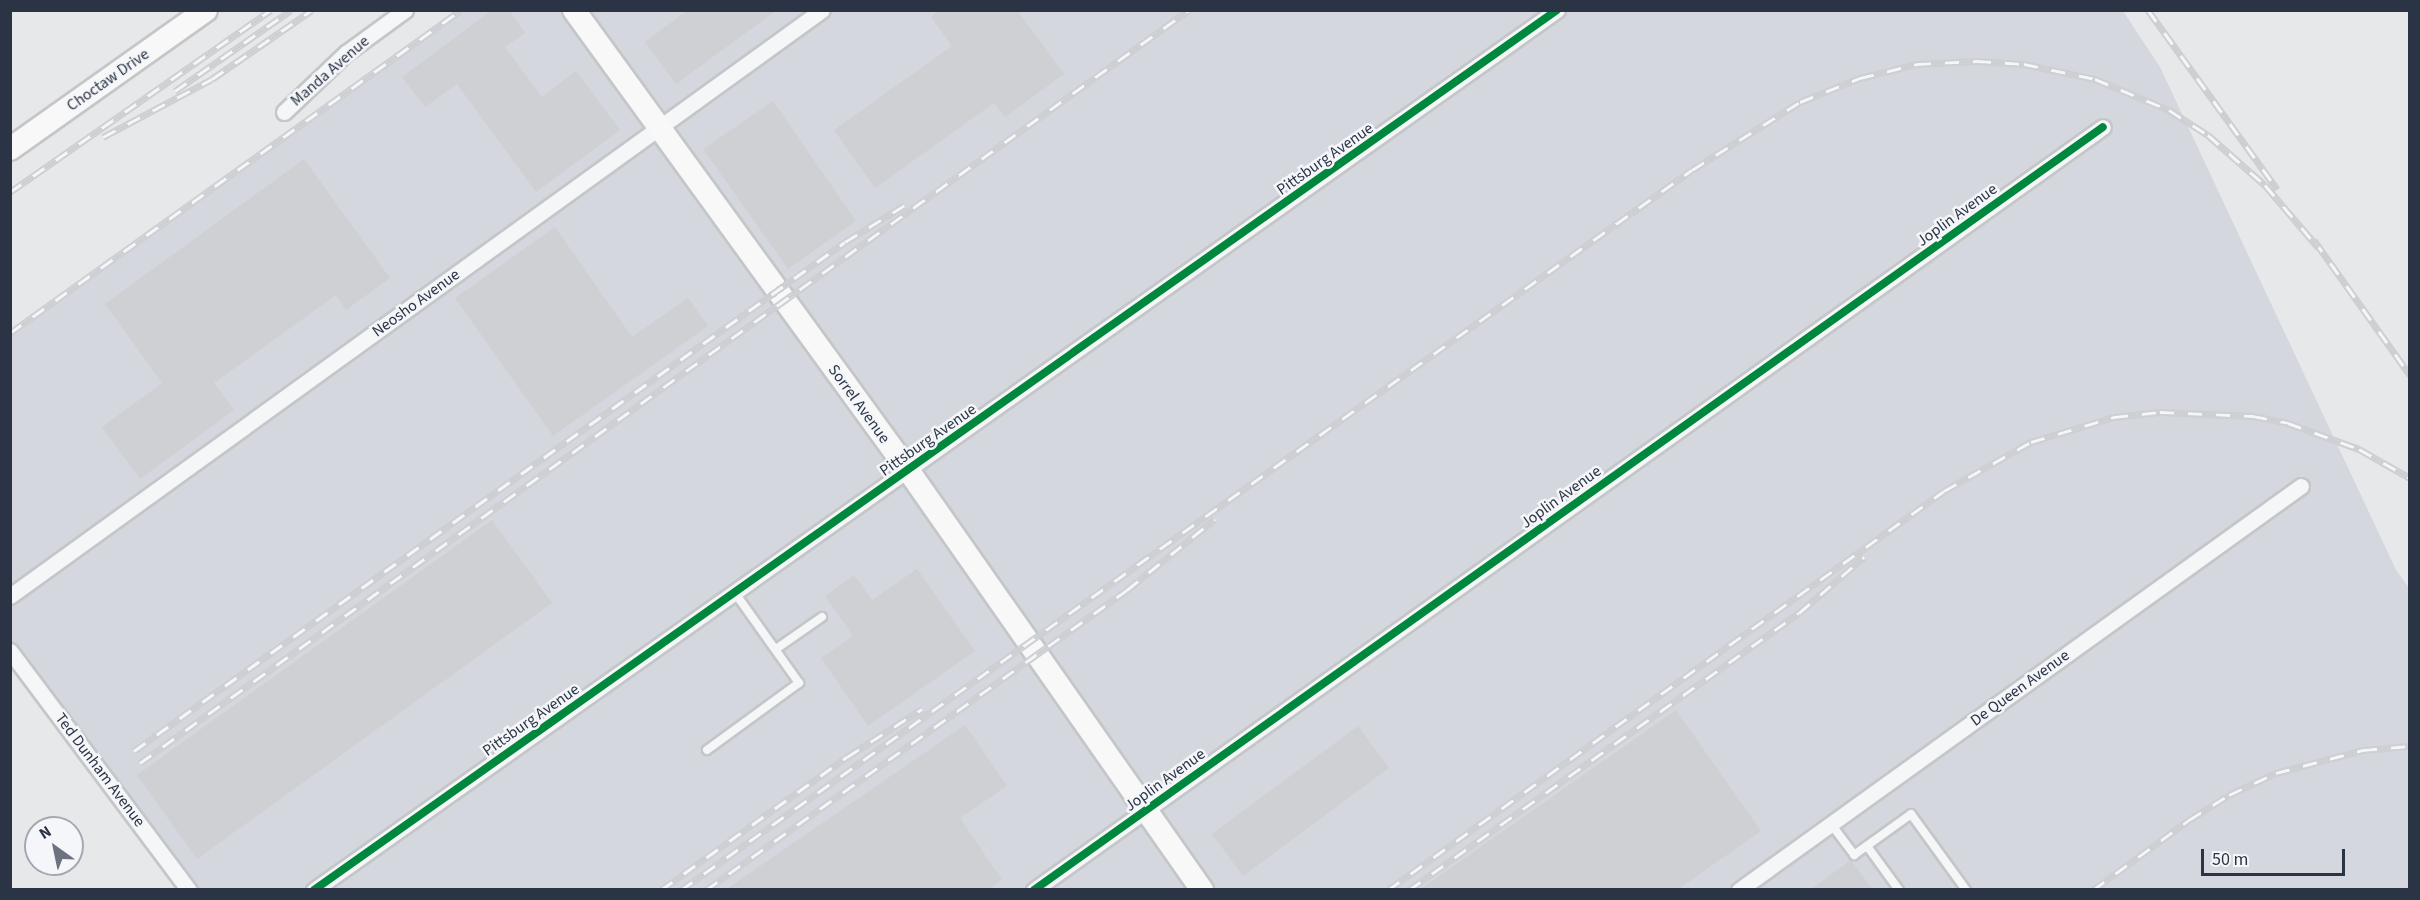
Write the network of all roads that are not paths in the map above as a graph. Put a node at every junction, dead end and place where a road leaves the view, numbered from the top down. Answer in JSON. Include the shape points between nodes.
{"nodes":[{"id":1,"x":206,"y":10,"type":"edge"},
{"id":2,"x":405,"y":10,"type":"edge"},
{"id":3,"x":574,"y":10,"type":"edge"},
{"id":4,"x":822,"y":10,"type":"edge"},
{"id":5,"x":1557,"y":10,"type":"edge"},
{"id":6,"x":284,"y":112,"type":"dead end"},
{"id":7,"x":2103,"y":127,"type":"dead end"},
{"id":8,"x":657,"y":128,"type":"junction"},
{"id":9,"x":11,"y":146,"type":"edge"},
{"id":10,"x":908,"y":470,"type":"junction"},
{"id":11,"x":2301,"y":486,"type":"dead end"},
{"id":12,"x":735,"y":593,"type":"junction"},
{"id":13,"x":10,"y":596,"type":"edge"},
{"id":14,"x":822,"y":617,"type":"dead end"},
{"id":15,"x":776,"y":649,"type":"junction"},
{"id":16,"x":10,"y":651,"type":"edge"},
{"id":17,"x":707,"y":750,"type":"dead end"},
{"id":18,"x":1144,"y":811,"type":"junction"},
{"id":19,"x":1831,"y":824,"type":"junction"},
{"id":20,"x":1867,"y":846,"type":"junction"},
{"id":21,"x":189,"y":890,"type":"edge"},
{"id":22,"x":314,"y":890,"type":"edge"},
{"id":23,"x":1034,"y":890,"type":"edge"},
{"id":24,"x":1202,"y":890,"type":"edge"},
{"id":25,"x":1739,"y":890,"type":"edge"},
{"id":26,"x":1899,"y":890,"type":"edge"},
{"id":27,"x":1966,"y":890,"type":"edge"}],
"edges":[{"from":1,"to":9,"type":"street","name":"Choctaw Drive"},
{"from":2,"to":6,"type":"street","name":"Manda Avenue","via":[[346,53]]},
{"from":3,"to":8,"type":"street","name":"Sorrel Avenue"},
{"from":4,"to":8,"type":"street","name":"Neosho Avenue"},
{"from":5,"to":10,"type":"street","name":"Pittsburg Avenue"},
{"from":7,"to":18,"type":"street","name":"Joplin Avenue"},
{"from":8,"to":10,"type":"street","name":"Sorrel Avenue"},
{"from":8,"to":13,"type":"street","name":"Neosho Avenue"},
{"from":10,"to":12,"type":"street","name":"Pittsburg Avenue"},
{"from":10,"to":18,"type":"street","name":"Sorrel Avenue"},
{"from":11,"to":19,"type":"street","name":"De Queen Avenue"},
{"from":12,"to":15,"type":"lane"},
{"from":12,"to":22,"type":"street","name":"Pittsburg Avenue"},
{"from":14,"to":15,"type":"lane"},
{"from":15,"to":17,"type":"lane","via":[[799,683]]},
{"from":16,"to":21,"type":"street","name":"Ted Dunham Avenue"},
{"from":18,"to":23,"type":"street","name":"Joplin Avenue"},
{"from":18,"to":24,"type":"street","name":"Sorrel Avenue"},
{"from":19,"to":20,"type":"lane","via":[[1854,855]]},
{"from":19,"to":25,"type":"street","name":"De Queen Avenue"},
{"from":20,"to":26,"type":"lane"},
{"from":20,"to":27,"type":"lane","via":[[1911,814]]}]}
